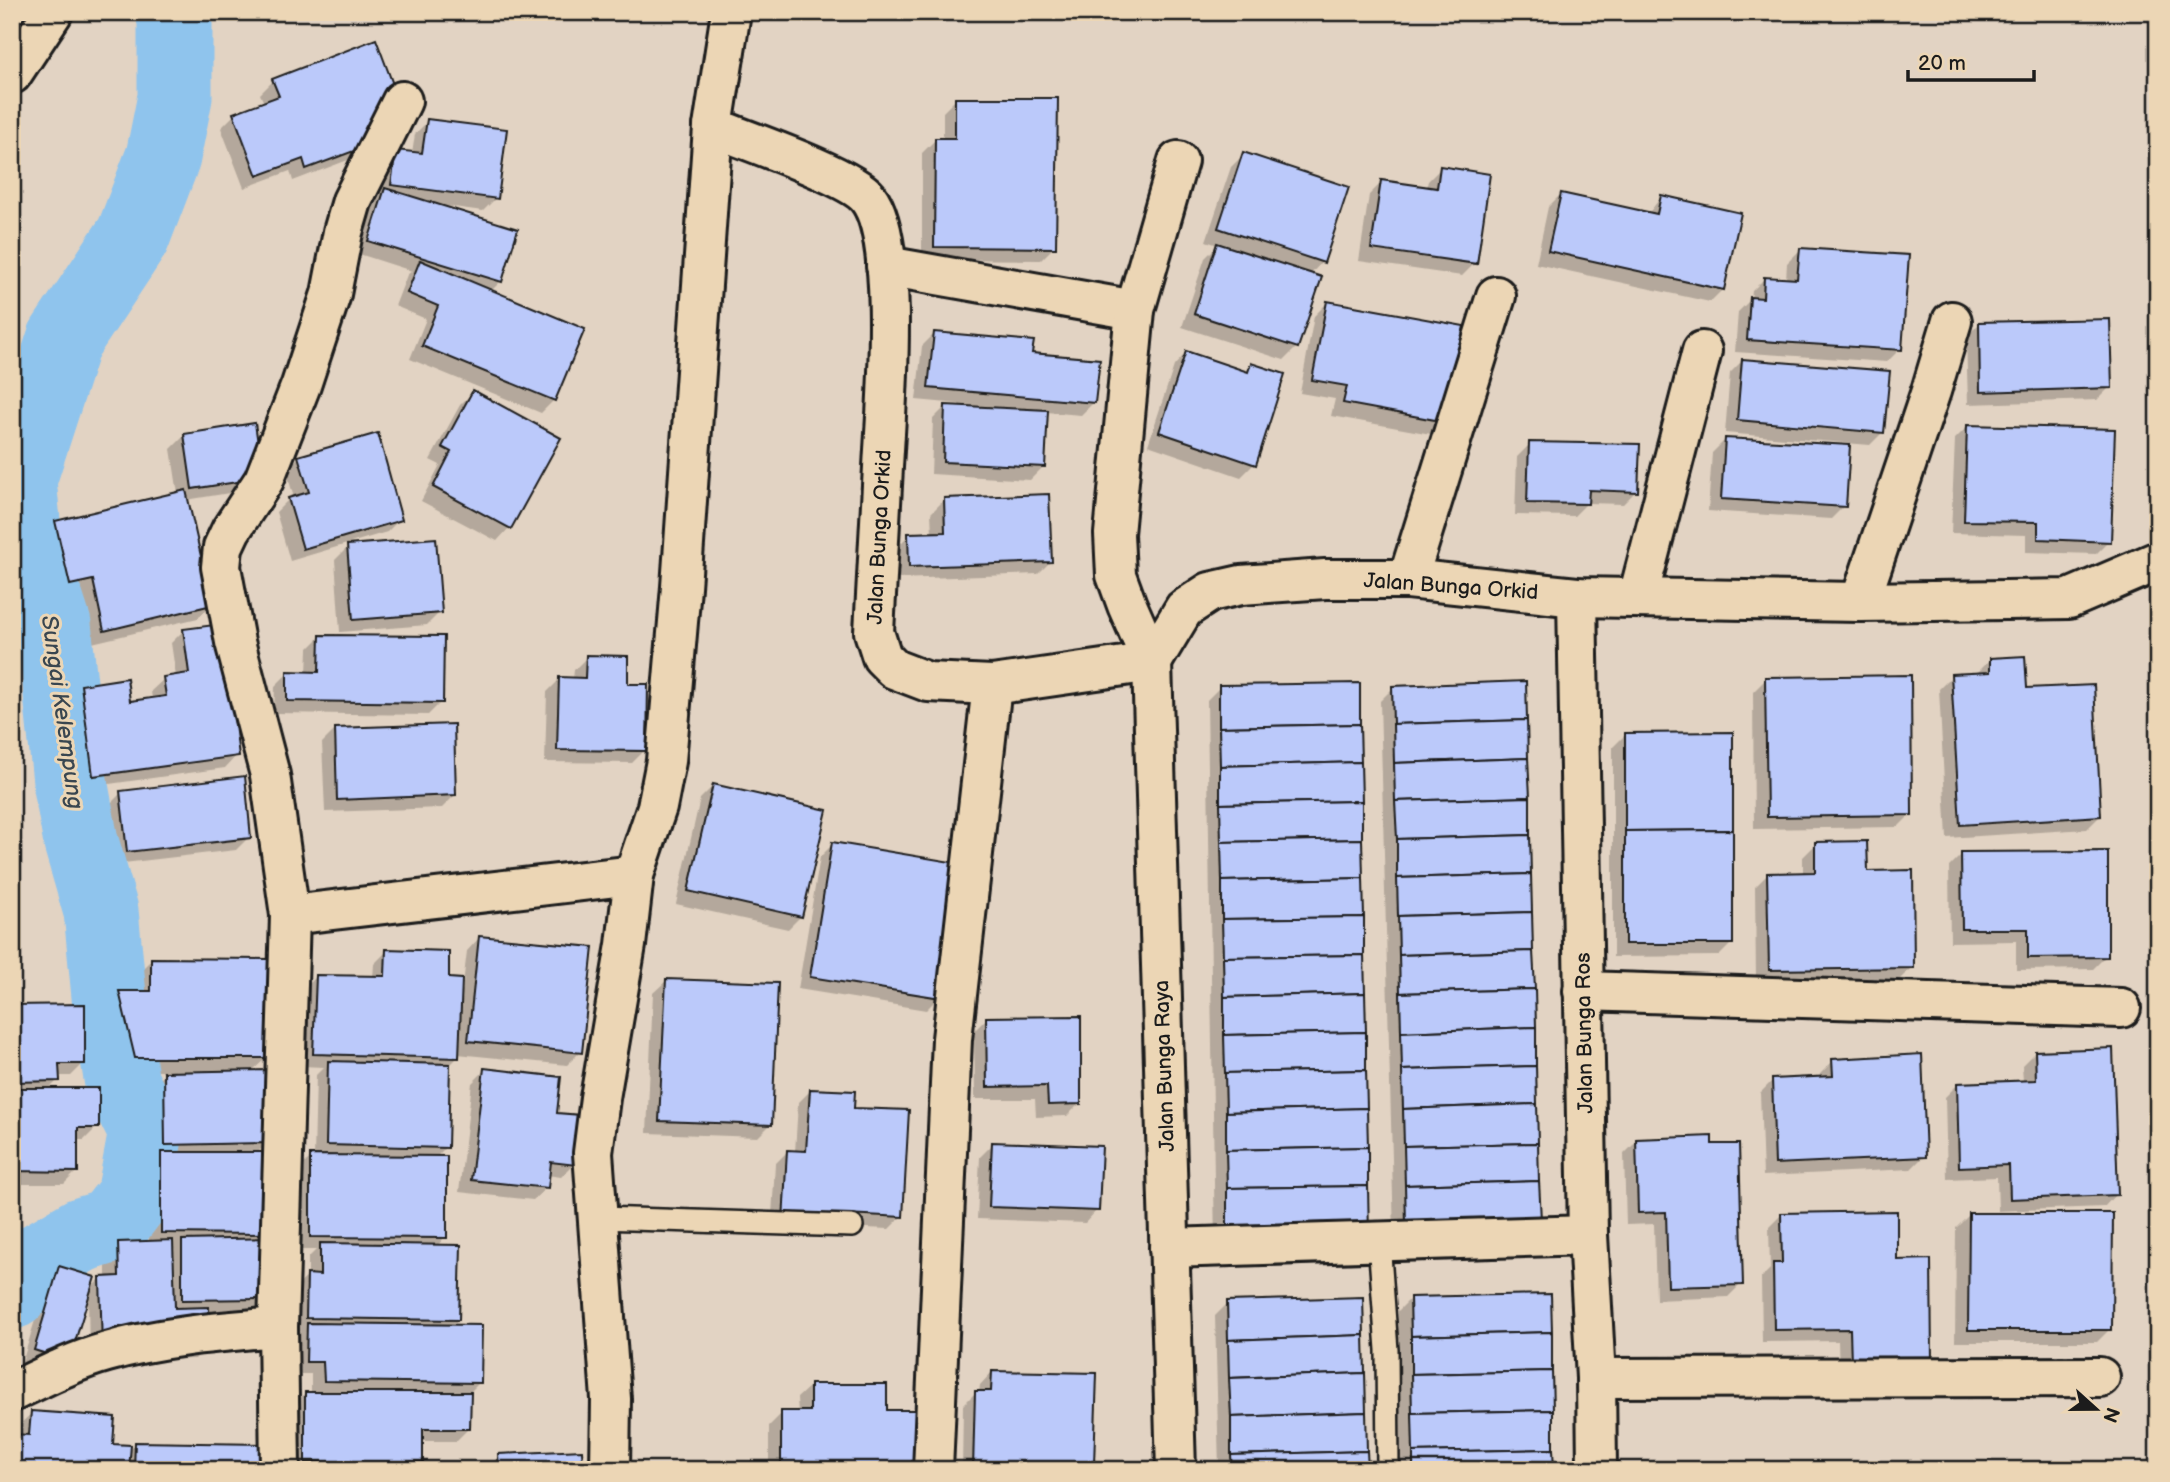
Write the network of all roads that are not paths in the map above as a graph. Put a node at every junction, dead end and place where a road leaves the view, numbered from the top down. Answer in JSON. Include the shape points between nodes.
{"nodes":[{"id":1,"x":53,"y":12,"type":"edge"},
{"id":2,"x":731,"y":12,"type":"edge"},
{"id":3,"x":12,"y":74,"type":"edge"},
{"id":4,"x":402,"y":101,"type":"dead end"},
{"id":5,"x":713,"y":127,"type":"junction"},
{"id":6,"x":1178,"y":161,"type":"dead end"},
{"id":7,"x":886,"y":266,"type":"junction"},
{"id":8,"x":1496,"y":296,"type":"dead end"},
{"id":9,"x":1135,"y":310,"type":"junction"},
{"id":10,"x":1952,"y":321,"type":"dead end"},
{"id":11,"x":1702,"y":351,"type":"dead end"},
{"id":12,"x":2158,"y":561,"type":"edge"},
{"id":13,"x":1408,"y":579,"type":"junction"},
{"id":14,"x":1577,"y":597,"type":"junction"},
{"id":15,"x":1638,"y":597,"type":"junction"},
{"id":16,"x":1860,"y":602,"type":"junction"},
{"id":17,"x":1152,"y":662,"type":"junction"},
{"id":18,"x":992,"y":685,"type":"junction"},
{"id":19,"x":634,"y":875,"type":"junction"},
{"id":20,"x":290,"y":915,"type":"junction"},
{"id":21,"x":1583,"y":991,"type":"junction"},
{"id":22,"x":2121,"y":1008,"type":"dead end"},
{"id":23,"x":600,"y":1218,"type":"junction"},
{"id":24,"x":852,"y":1226,"type":"dead end"},
{"id":25,"x":1588,"y":1235,"type":"junction"},
{"id":26,"x":1379,"y":1241,"type":"junction"},
{"id":27,"x":1169,"y":1248,"type":"junction"},
{"id":28,"x":278,"y":1327,"type":"junction"},
{"id":29,"x":2100,"y":1377,"type":"dead end"},
{"id":30,"x":1596,"y":1378,"type":"junction"},
{"id":31,"x":12,"y":1392,"type":"edge"},
{"id":32,"x":280,"y":1470,"type":"edge"},
{"id":33,"x":610,"y":1470,"type":"edge"},
{"id":34,"x":933,"y":1470,"type":"edge"},
{"id":35,"x":1176,"y":1470,"type":"edge"},
{"id":36,"x":1388,"y":1470,"type":"edge"},
{"id":37,"x":1597,"y":1470,"type":"edge"}],
"edges":[{"from":1,"to":3,"type":"street"},
{"from":2,"to":5,"type":"street"},
{"from":4,"to":20,"type":"street","via":[[352,201],[331,294],[264,480],[223,547],[221,567],[235,642],[270,775]]},
{"from":5,"to":7,"type":"street","name":"Jalan Bunga Orkid","via":[[847,182],[867,197],[879,218]]},
{"from":5,"to":19,"type":"street","via":[[666,761],[657,807]]},
{"from":6,"to":9,"type":"street"},
{"from":7,"to":9,"type":"street"},
{"from":7,"to":18,"type":"street","name":"Jalan Bunga Orkid","via":[[890,335],[874,632],[882,657],[909,676],[928,682]]},
{"from":8,"to":13,"type":"street"},
{"from":9,"to":17,"type":"street","via":[[1114,534],[1116,575]]},
{"from":10,"to":16,"type":"street"},
{"from":11,"to":15,"type":"street"},
{"from":12,"to":16,"type":"street","name":"Jalan Bunga Orkid","via":[[2069,599]]},
{"from":13,"to":14,"type":"street","name":"Jalan Bunga Orkid"},
{"from":13,"to":17,"type":"street","name":"Jalan Bunga Orkid","via":[[1301,580],[1241,584],[1210,592],[1184,609]]},
{"from":14,"to":15,"type":"street","name":"Jalan Bunga Orkid"},
{"from":14,"to":21,"type":"street","name":"Jalan Bunga Ros"},
{"from":15,"to":16,"type":"street","name":"Jalan Bunga Orkid"},
{"from":17,"to":18,"type":"street","name":"Jalan Bunga Orkid"},
{"from":17,"to":27,"type":"street","name":"Jalan Bunga Raya"},
{"from":18,"to":34,"type":"street","via":[[952,1039]]},
{"from":19,"to":20,"type":"street"},
{"from":19,"to":23,"type":"street","via":[[593,1153]]},
{"from":20,"to":28,"type":"street"},
{"from":21,"to":22,"type":"street"},
{"from":21,"to":25,"type":"street","name":"Jalan Bunga Ros"},
{"from":23,"to":24,"type":"lane"},
{"from":23,"to":33,"type":"street","via":[[611,1399]]},
{"from":25,"to":26,"type":"street"},
{"from":25,"to":30,"type":"street","name":"Jalan Bunga Ros"},
{"from":26,"to":27,"type":"street"},
{"from":26,"to":36,"type":"lane","via":[[1387,1350]]},
{"from":27,"to":35,"type":"street","name":"Jalan Bunga Raya"},
{"from":28,"to":31,"type":"street","via":[[190,1335],[107,1352]]},
{"from":28,"to":32,"type":"street"},
{"from":29,"to":30,"type":"street"},
{"from":30,"to":37,"type":"street","name":"Jalan Bunga Ros"}]}
